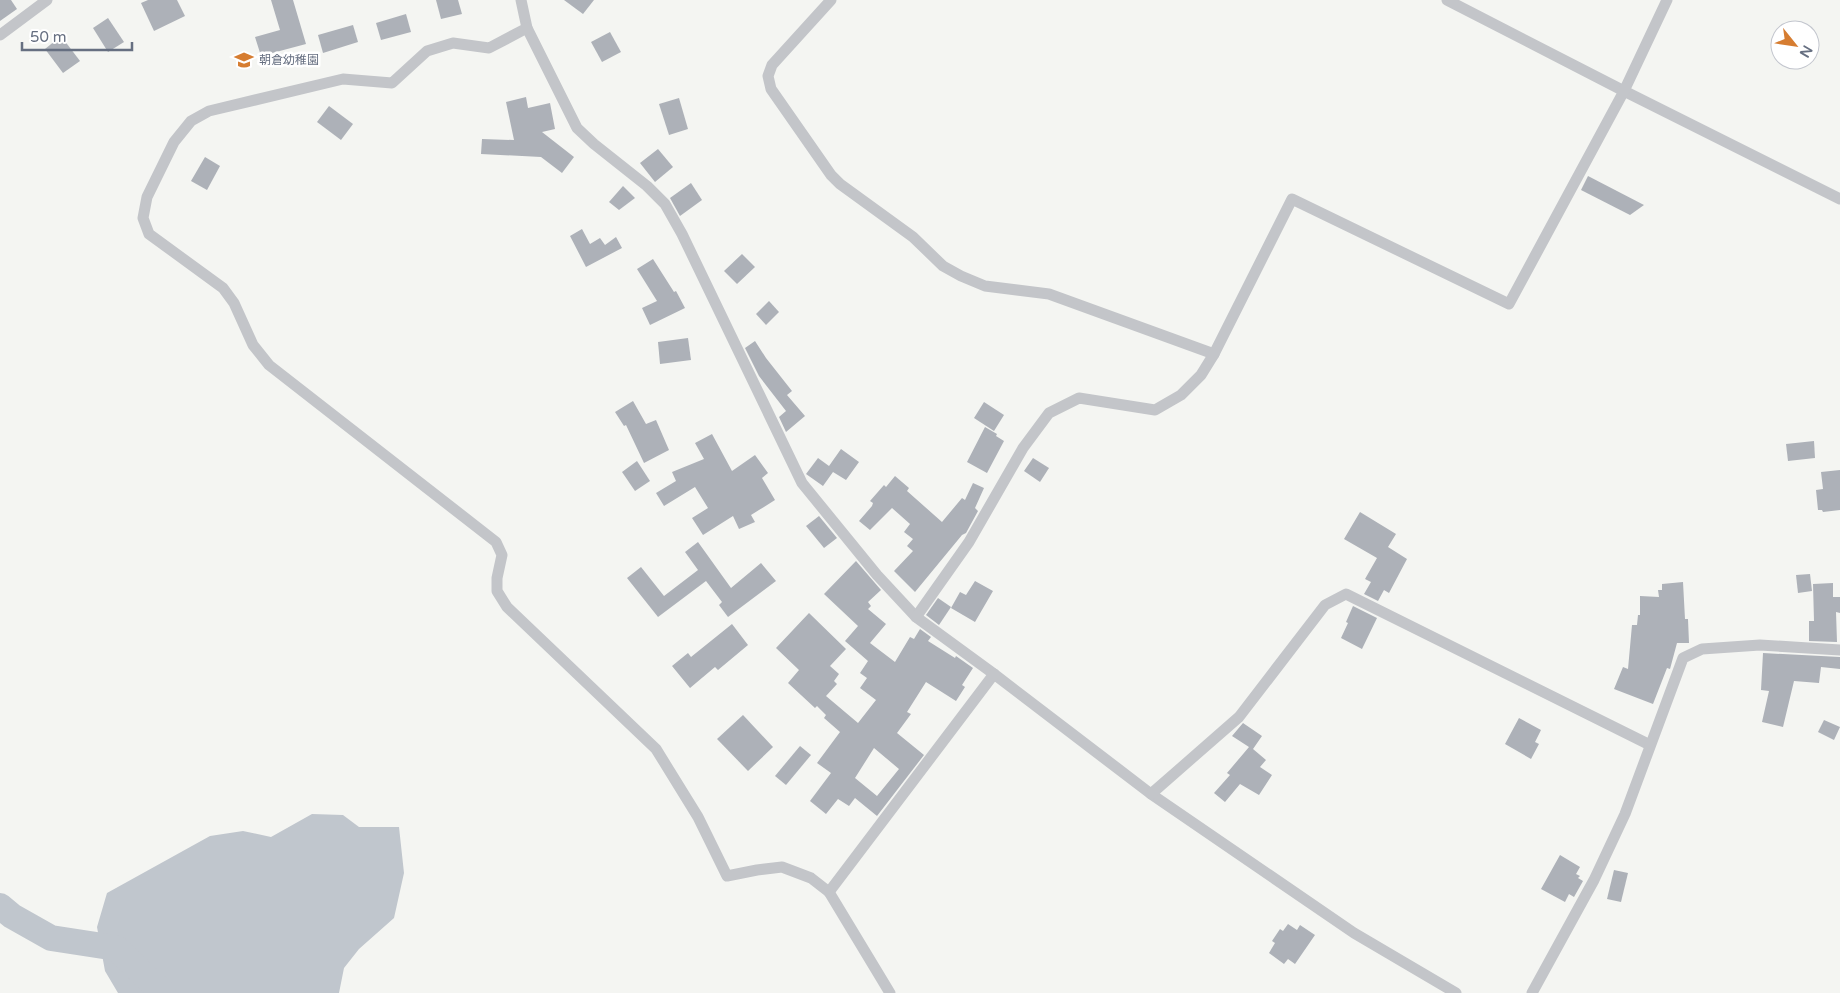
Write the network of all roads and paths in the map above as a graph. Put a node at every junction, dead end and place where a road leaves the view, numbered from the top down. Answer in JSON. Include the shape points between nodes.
{"nodes":[{"id":1,"x":521,"y":0,"type":"edge"},
{"id":2,"x":831,"y":0,"type":"edge"},
{"id":3,"x":1447,"y":0,"type":"edge"},
{"id":4,"x":1667,"y":0,"type":"edge"},
{"id":5,"x":45,"y":1,"type":"edge"},
{"id":6,"x":527,"y":28,"type":"junction"},
{"id":7,"x":0,"y":35,"type":"edge"},
{"id":8,"x":1624,"y":91,"type":"junction"},
{"id":9,"x":1840,"y":199,"type":"edge"},
{"id":10,"x":1214,"y":354,"type":"junction"},
{"id":11,"x":916,"y":618,"type":"junction"},
{"id":12,"x":1840,"y":650,"type":"edge"},
{"id":13,"x":994,"y":674,"type":"junction"},
{"id":14,"x":1650,"y":745,"type":"junction"},
{"id":15,"x":1151,"y":794,"type":"junction"},
{"id":16,"x":829,"y":892,"type":"junction"},
{"id":17,"x":890,"y":993,"type":"edge"},
{"id":18,"x":1456,"y":993,"type":"edge"},
{"id":19,"x":1532,"y":993,"type":"edge"}],
"edges":[{"from":1,"to":6,"type":"street"},
{"from":2,"to":10,"type":"street","via":[[772,65],[768,76],[771,89],[840,184],[913,237],[943,266],[961,276],[985,286],[1049,294]]},
{"from":3,"to":8,"type":"street"},
{"from":4,"to":8,"type":"street"},
{"from":5,"to":7,"type":"street"},
{"from":6,"to":11,"type":"street","via":[[577,128],[665,204],[802,483],[876,575]]},
{"from":6,"to":16,"type":"street","via":[[489,48],[453,43],[426,51],[392,83],[342,79],[209,111],[191,121],[174,142],[147,197],[143,218],[149,234],[223,288],[234,303],[252,345],[269,365],[496,542],[502,555],[497,591],[507,606],[656,749],[698,817],[727,876],[782,867],[811,878]]},
{"from":8,"to":9,"type":"street"},
{"from":8,"to":10,"type":"street","via":[[1509,304],[1292,199]]},
{"from":10,"to":11,"type":"street","via":[[1181,395],[1155,410],[1079,398],[1049,413],[1024,448],[969,542]]},
{"from":11,"to":13,"type":"street"},
{"from":12,"to":14,"type":"street","via":[[1760,645],[1702,649],[1683,658]]},
{"from":13,"to":15,"type":"street"},
{"from":13,"to":16,"type":"street"},
{"from":14,"to":15,"type":"street","via":[[1346,594],[1325,605],[1239,717]]},
{"from":14,"to":19,"type":"street","via":[[1625,814],[1594,880]]},
{"from":15,"to":18,"type":"street","via":[[1354,933]]},
{"from":16,"to":17,"type":"street"}]}
